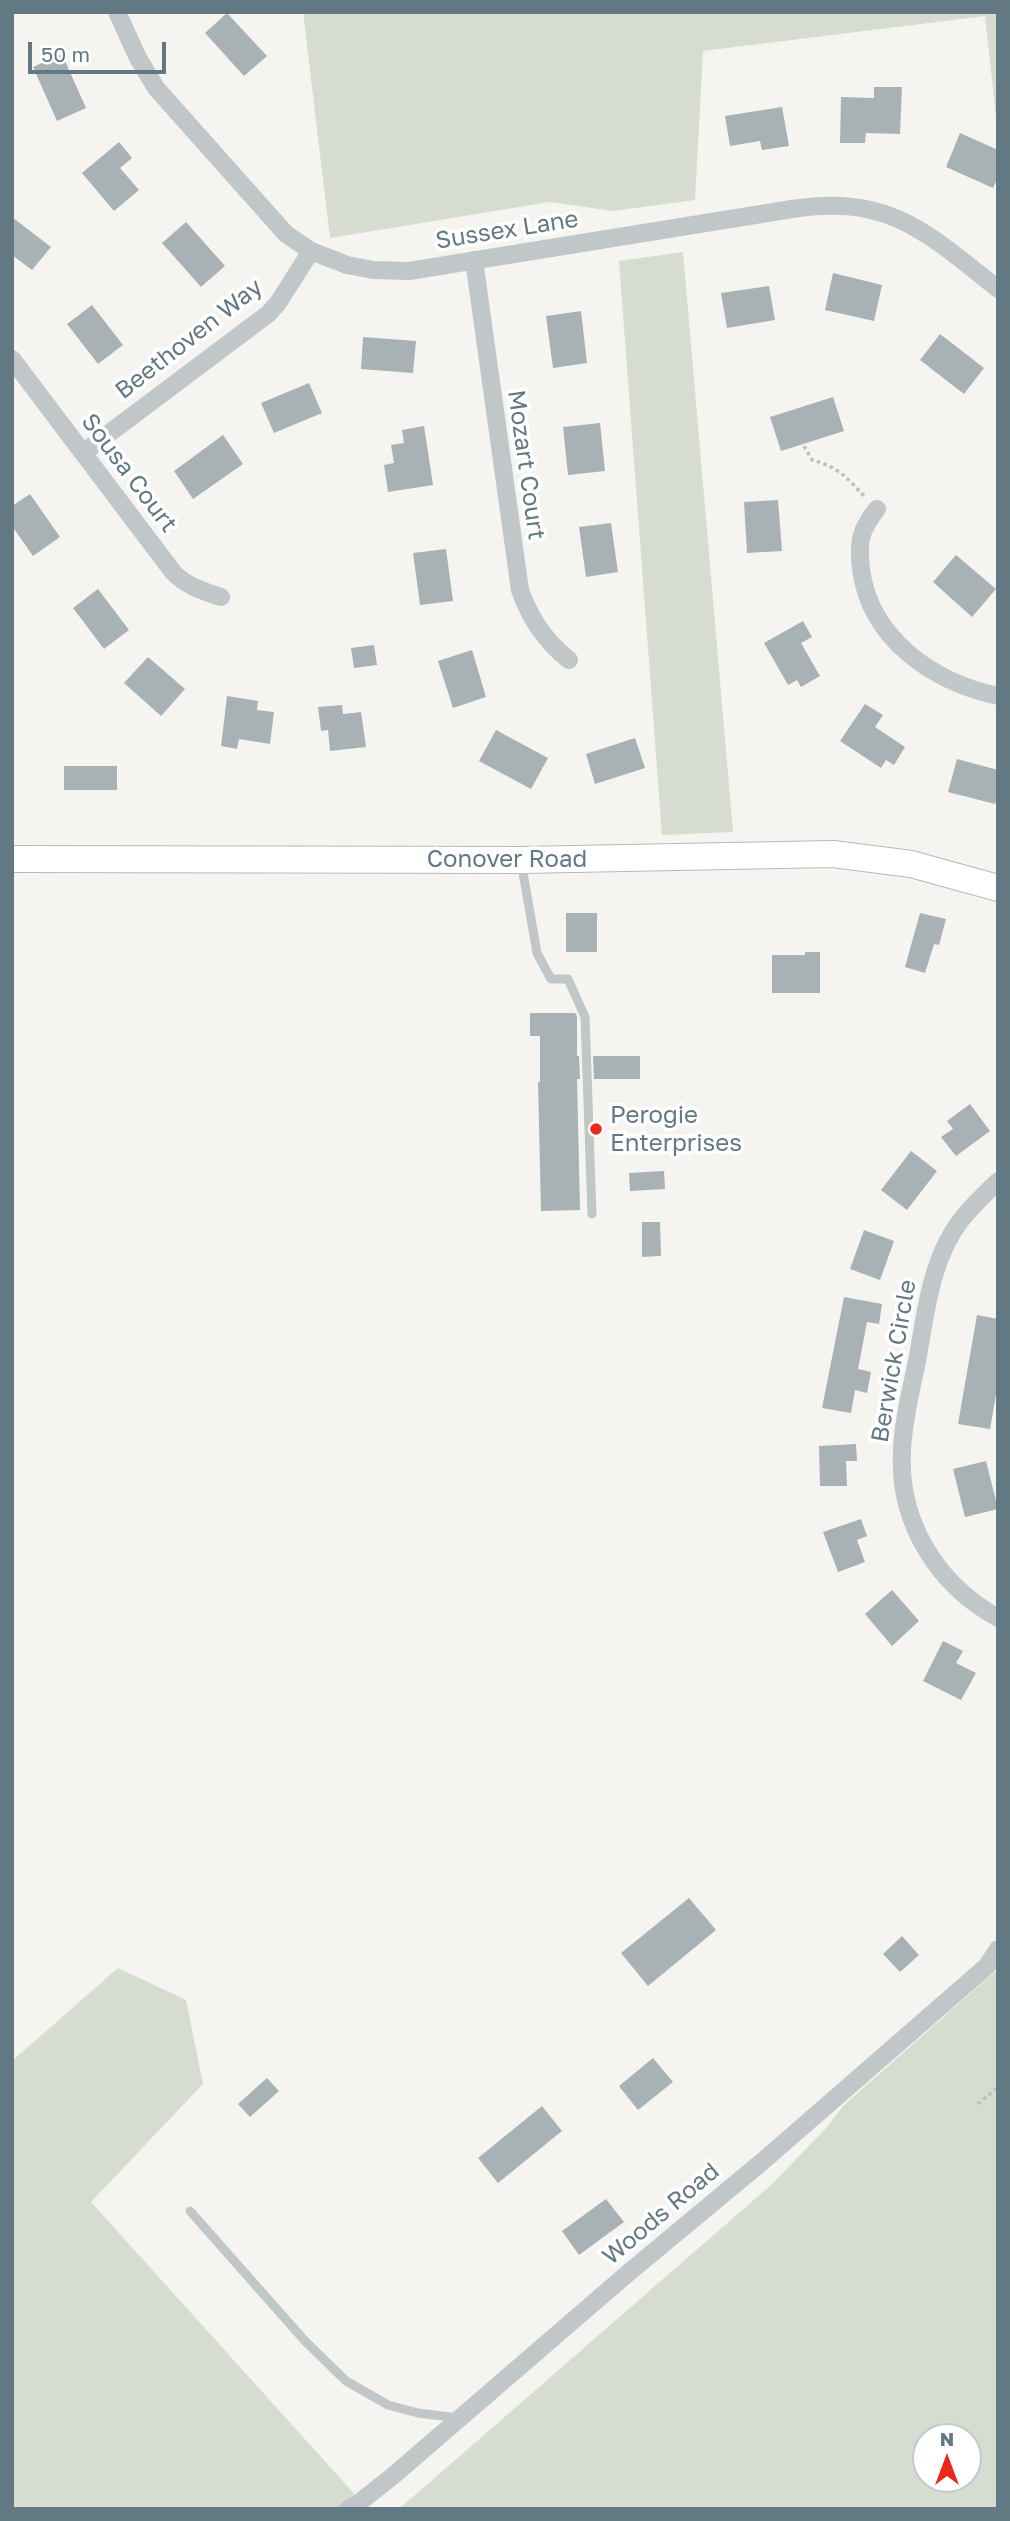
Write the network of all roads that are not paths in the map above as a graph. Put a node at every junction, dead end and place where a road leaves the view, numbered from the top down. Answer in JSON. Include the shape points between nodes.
{"nodes":[{"id":1,"x":117,"y":12,"type":"edge"},
{"id":2,"x":311,"y":251,"type":"junction"},
{"id":3,"x":474,"y":261,"type":"junction"},
{"id":4,"x":998,"y":289,"type":"edge"},
{"id":5,"x":12,"y":359,"type":"edge"},
{"id":6,"x":83,"y":453,"type":"junction"},
{"id":7,"x":877,"y":509,"type":"road end"},
{"id":8,"x":221,"y":597,"type":"dead end"},
{"id":9,"x":569,"y":660,"type":"dead end"},
{"id":10,"x":998,"y":696,"type":"edge"},
{"id":11,"x":12,"y":859,"type":"edge"},
{"id":12,"x":521,"y":860,"type":"junction"},
{"id":13,"x":998,"y":888,"type":"edge"},
{"id":14,"x":998,"y":1181,"type":"edge"},
{"id":15,"x":592,"y":1214,"type":"dead end"},
{"id":16,"x":998,"y":1618,"type":"edge"},
{"id":17,"x":998,"y":1949,"type":"edge"},
{"id":18,"x":190,"y":2211,"type":"dead end"},
{"id":19,"x":458,"y":2418,"type":"junction"},
{"id":20,"x":348,"y":2509,"type":"edge"}],
"edges":[{"from":1,"to":2,"type":"street","name":"Sussex Lane","via":[[156,88],[275,223]]},
{"from":2,"to":3,"type":"street","name":"Sussex Lane","via":[[346,265],[397,272]]},
{"from":2,"to":6,"type":"street","name":"Beethoven Way","via":[[268,314]]},
{"from":3,"to":4,"type":"street","name":"Sussex Lane","via":[[800,208],[845,205],[881,211],[915,226]]},
{"from":3,"to":9,"type":"street","name":"Mozart Court","via":[[520,590],[543,634]]},
{"from":5,"to":6,"type":"street","name":"Sousa Court"},
{"from":6,"to":8,"type":"street","name":"Sousa Court","via":[[180,580]]},
{"from":7,"to":10,"type":"street","via":[[861,532],[859,554],[869,600],[884,627],[936,674]]},
{"from":11,"to":12,"type":"street","name":"Conover Road"},
{"from":12,"to":13,"type":"street","name":"Conover Road","via":[[833,854],[911,864]]},
{"from":12,"to":15,"type":"lane","via":[[537,953],[551,979],[568,979],[585,1017]]},
{"from":14,"to":16,"type":"street","name":"Berwick Circle","via":[[959,1222],[943,1250],[932,1283],[902,1452],[910,1513],[935,1566],[975,1605]]},
{"from":17,"to":19,"type":"street","name":"Woods Road","via":[[987,1966],[773,2152]]},
{"from":18,"to":19,"type":"lane","via":[[346,2381],[388,2405]]},
{"from":19,"to":20,"type":"street","name":"Woods Road"}]}
